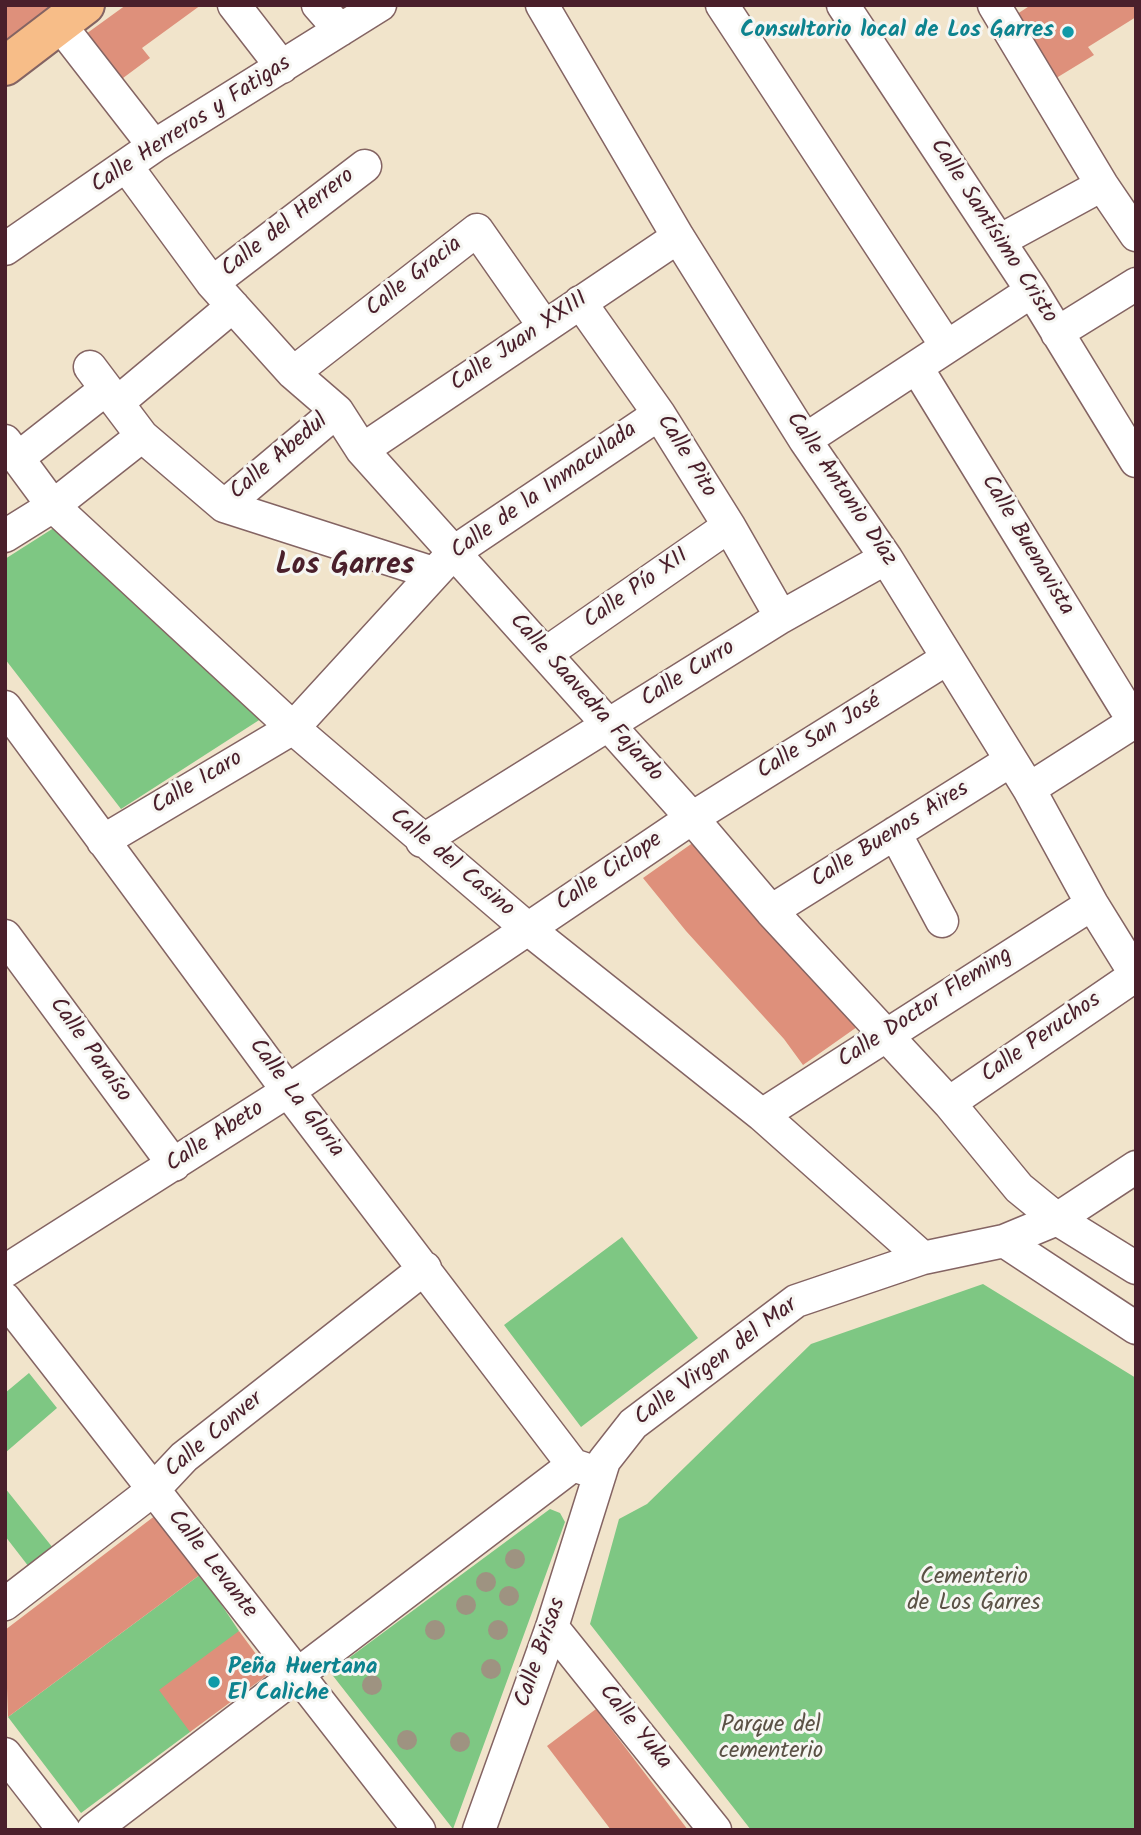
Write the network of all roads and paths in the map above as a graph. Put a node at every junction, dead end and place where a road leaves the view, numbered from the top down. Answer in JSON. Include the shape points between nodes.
{"nodes":[{"id":1,"x":234,"y":5,"type":"edge"},
{"id":2,"x":318,"y":5,"type":"edge"},
{"id":3,"x":380,"y":5,"type":"edge"},
{"id":4,"x":542,"y":5,"type":"edge"},
{"id":5,"x":722,"y":5,"type":"edge"},
{"id":6,"x":843,"y":5,"type":"edge"},
{"id":7,"x":1004,"y":9,"type":"edge"},
{"id":8,"x":72,"y":15,"type":"edge"},
{"id":9,"x":340,"y":30,"type":"junction"},
{"id":10,"x":5,"y":66,"type":"edge"},
{"id":11,"x":282,"y":67,"type":"junction"},
{"id":12,"x":154,"y":146,"type":"junction"},
{"id":13,"x":365,"y":166,"type":"dead end"},
{"id":14,"x":127,"y":167,"type":"junction"},
{"id":15,"x":1102,"y":185,"type":"junction"},
{"id":16,"x":1136,"y":235,"type":"edge"},
{"id":17,"x":678,"y":237,"type":"junction"},
{"id":18,"x":999,"y":241,"type":"junction"},
{"id":19,"x":5,"y":249,"type":"edge"},
{"id":20,"x":1136,"y":284,"type":"edge"},
{"id":21,"x":1032,"y":291,"type":"junction"},
{"id":22,"x":223,"y":295,"type":"junction"},
{"id":23,"x":580,"y":302,"type":"junction"},
{"id":24,"x":544,"y":326,"type":"junction"},
{"id":25,"x":1057,"y":333,"type":"junction"},
{"id":26,"x":947,"y":346,"type":"junction"},
{"id":27,"x":917,"y":368,"type":"junction"},
{"id":28,"x":293,"y":373,"type":"junction"},
{"id":29,"x":104,"y":386,"type":"junction"},
{"id":30,"x":337,"y":411,"type":"junction"},
{"id":31,"x":659,"y":414,"type":"junction"},
{"id":32,"x":142,"y":436,"type":"junction"},
{"id":33,"x":805,"y":440,"type":"junction"},
{"id":34,"x":12,"y":449,"type":"edge"},
{"id":35,"x":362,"y":450,"type":"junction"},
{"id":36,"x":1136,"y":461,"type":"edge"},
{"id":37,"x":53,"y":506,"type":"junction"},
{"id":38,"x":224,"y":506,"type":"junction"},
{"id":39,"x":729,"y":526,"type":"junction"},
{"id":40,"x":5,"y":536,"type":"edge"},
{"id":41,"x":886,"y":558,"type":"junction"},
{"id":42,"x":444,"y":562,"type":"junction"},
{"id":43,"x":781,"y":617,"type":"junction"},
{"id":44,"x":545,"y":654,"type":"junction"},
{"id":45,"x":948,"y":658,"type":"junction"},
{"id":46,"x":5,"y":707,"type":"edge"},
{"id":47,"x":1135,"y":723,"type":"edge"},
{"id":48,"x":609,"y":725,"type":"junction"},
{"id":49,"x":293,"y":728,"type":"junction"},
{"id":50,"x":1010,"y":761,"type":"junction"},
{"id":51,"x":1029,"y":789,"type":"junction"},
{"id":52,"x":692,"y":818,"type":"junction"},
{"id":53,"x":895,"y":833,"type":"junction"},
{"id":54,"x":103,"y":841,"type":"junction"},
{"id":55,"x":422,"y":841,"type":"junction"},
{"id":56,"x":1092,"y":904,"type":"junction"},
{"id":57,"x":771,"y":911,"type":"junction"},
{"id":58,"x":942,"y":921,"type":"dead end"},
{"id":59,"x":527,"y":928,"type":"junction"},
{"id":60,"x":5,"y":936,"type":"edge"},
{"id":61,"x":1136,"y":975,"type":"edge"},
{"id":62,"x":886,"y":1033,"type":"junction"},
{"id":63,"x":288,"y":1091,"type":"junction"},
{"id":64,"x":949,"y":1103,"type":"junction"},
{"id":65,"x":762,"y":1115,"type":"junction"},
{"id":66,"x":174,"y":1166,"type":"junction"},
{"id":67,"x":1136,"y":1167,"type":"edge"},
{"id":68,"x":1057,"y":1219,"type":"junction"},
{"id":69,"x":1004,"y":1241,"type":"junction"},
{"id":70,"x":923,"y":1258,"type":"junction"},
{"id":71,"x":425,"y":1268,"type":"junction"},
{"id":72,"x":1136,"y":1268,"type":"edge"},
{"id":73,"x":5,"y":1271,"type":"edge"},
{"id":74,"x":5,"y":1300,"type":"edge"},
{"id":75,"x":1136,"y":1328,"type":"edge"},
{"id":76,"x":586,"y":1469,"type":"junction"},
{"id":77,"x":153,"y":1490,"type":"junction"},
{"id":78,"x":5,"y":1604,"type":"edge"},
{"id":79,"x":552,"y":1626,"type":"junction"},
{"id":80,"x":295,"y":1674,"type":"junction"},
{"id":81,"x":5,"y":1754,"type":"edge"},
{"id":82,"x":64,"y":1830,"type":"edge"},
{"id":83,"x":93,"y":1830,"type":"edge"},
{"id":84,"x":418,"y":1830,"type":"edge"},
{"id":85,"x":479,"y":1830,"type":"edge"},
{"id":86,"x":715,"y":1830,"type":"edge"}],
"edges":[{"from":1,"to":11,"type":"street"},
{"from":2,"to":9,"type":"street"},
{"from":3,"to":9,"type":"street","name":"Calle Herreros y Fatigas"},
{"from":4,"to":17,"type":"street","name":"Calle Antonio Díaz"},
{"from":5,"to":26,"type":"street"},
{"from":6,"to":18,"type":"street","name":"Calle Santísimo Cristo"},
{"from":7,"to":15,"type":"street"},
{"from":8,"to":10,"type":"main road"},
{"from":8,"to":12,"type":"street"},
{"from":9,"to":11,"type":"street","name":"Calle Herreros y Fatigas"},
{"from":11,"to":12,"type":"street","name":"Calle Herreros y Fatigas"},
{"from":12,"to":14,"type":"street","name":"Calle Herreros y Fatigas"},
{"from":13,"to":22,"type":"street","name":"Calle del Herrero"},
{"from":14,"to":19,"type":"street","name":"Calle Herreros y Fatigas"},
{"from":14,"to":22,"type":"street","name":"Calle Saavedra Fajardo"},
{"from":15,"to":16,"type":"street"},
{"from":15,"to":18,"type":"street"},
{"from":17,"to":23,"type":"street","name":"Calle Juan XXIII"},
{"from":17,"to":33,"type":"street","name":"Calle Antonio Díaz"},
{"from":18,"to":21,"type":"street","name":"Calle Santísimo Cristo"},
{"from":20,"to":25,"type":"street"},
{"from":21,"to":25,"type":"street","name":"Calle Santísimo Cristo"},
{"from":21,"to":26,"type":"street"},
{"from":22,"to":28,"type":"street","name":"Calle Saavedra Fajardo"},
{"from":22,"to":29,"type":"street","name":"Calle del Herrero"},
{"from":23,"to":24,"type":"street","name":"Calle Juan XXIII"},
{"from":23,"to":31,"type":"street","name":"Calle Pito"},
{"from":24,"to":28,"type":"street","name":"Calle Gracia","via":[[477,230]]},
{"from":24,"to":35,"type":"street","name":"Calle Juan XXIII"},
{"from":25,"to":36,"type":"street","name":"Calle Santísimo Cristo"},
{"from":26,"to":27,"type":"street"},
{"from":27,"to":33,"type":"street"},
{"from":27,"to":47,"type":"street","name":"Calle Buenavista"},
{"from":28,"to":30,"type":"street","name":"Calle Saavedra Fajardo"},
{"from":29,"to":32,"type":"street","name":"Calle Abedul"},
{"from":29,"to":34,"type":"street","name":"Calle del Herrero"},
{"from":30,"to":35,"type":"street","name":"Calle Saavedra Fajardo"},
{"from":30,"to":38,"type":"street","name":"Calle Abedul"},
{"from":31,"to":39,"type":"street","name":"Calle Pito"},
{"from":31,"to":42,"type":"street","name":"Calle de la Inmaculada"},
{"from":32,"to":37,"type":"street"},
{"from":32,"to":38,"type":"street","name":"Calle Abedul"},
{"from":33,"to":41,"type":"street","name":"Calle Antonio Díaz"},
{"from":34,"to":37,"type":"street","name":"Calle del Casino"},
{"from":35,"to":42,"type":"street","name":"Calle Saavedra Fajardo"},
{"from":37,"to":40,"type":"street"},
{"from":37,"to":49,"type":"street","name":"Calle del Casino"},
{"from":38,"to":42,"type":"street","name":"Calle Abedul"},
{"from":39,"to":43,"type":"street","name":"Calle Pito"},
{"from":39,"to":44,"type":"street","name":"Calle Pío XII"},
{"from":41,"to":43,"type":"street","name":"Calle Curro"},
{"from":41,"to":45,"type":"street","name":"Calle Antonio Díaz"},
{"from":42,"to":44,"type":"street","name":"Calle Saavedra Fajardo"},
{"from":42,"to":49,"type":"street","name":"Calle de la Inmaculada"},
{"from":43,"to":48,"type":"street","name":"Calle Curro"},
{"from":44,"to":48,"type":"street","name":"Calle Saavedra Fajardo"},
{"from":45,"to":50,"type":"street","name":"Calle Antonio Díaz"},
{"from":45,"to":52,"type":"street","name":"Calle San José"},
{"from":46,"to":54,"type":"street","name":"Calle La Gloria"},
{"from":47,"to":51,"type":"street"},
{"from":48,"to":52,"type":"street","name":"Calle Saavedra Fajardo"},
{"from":48,"to":55,"type":"street","name":"Calle Curro"},
{"from":49,"to":54,"type":"street","name":"Calle Icaro"},
{"from":49,"to":55,"type":"street","name":"Calle del Casino"},
{"from":50,"to":51,"type":"street","name":"Calle Antonio Díaz"},
{"from":50,"to":53,"type":"street","name":"Calle Buenos Aires"},
{"from":51,"to":56,"type":"street","name":"Calle Antonio Díaz"},
{"from":52,"to":57,"type":"street","name":"Calle Saavedra Fajardo"},
{"from":52,"to":59,"type":"street","name":"Calle Ciclope"},
{"from":53,"to":57,"type":"street","name":"Calle Buenos Aires"},
{"from":53,"to":58,"type":"street"},
{"from":54,"to":63,"type":"street","name":"Calle La Gloria"},
{"from":55,"to":59,"type":"street","name":"Calle del Casino"},
{"from":56,"to":61,"type":"street","name":"Calle Antonio Díaz"},
{"from":56,"to":62,"type":"street","name":"Calle Doctor Fleming"},
{"from":57,"to":62,"type":"street","name":"Calle Saavedra Fajardo"},
{"from":59,"to":63,"type":"street","name":"Calle Abeto"},
{"from":59,"to":65,"type":"street","name":"Calle del Casino"},
{"from":60,"to":66,"type":"street","name":"Calle Paraíso"},
{"from":61,"to":64,"type":"street","name":"Calle Peruchos"},
{"from":62,"to":64,"type":"street","name":"Calle Saavedra Fajardo"},
{"from":62,"to":65,"type":"street","name":"Calle Doctor Fleming"},
{"from":63,"to":66,"type":"street","name":"Calle Abeto"},
{"from":63,"to":71,"type":"street","name":"Calle La Gloria"},
{"from":64,"to":68,"type":"street","name":"Calle Saavedra Fajardo","via":[[1019,1188]]},
{"from":65,"to":70,"type":"street","name":"Calle del Casino"},
{"from":66,"to":73,"type":"street","name":"Calle Abeto"},
{"from":67,"to":68,"type":"street","name":"Calle Virgen del Mar"},
{"from":68,"to":69,"type":"street","name":"Calle Virgen del Mar"},
{"from":68,"to":72,"type":"street","name":"Calle Saavedra Fajardo"},
{"from":69,"to":70,"type":"street","name":"Calle Virgen del Mar"},
{"from":69,"to":75,"type":"street"},
{"from":70,"to":76,"type":"street","name":"Calle Virgen del Mar","via":[[796,1301],[633,1424]]},
{"from":71,"to":76,"type":"street","name":"Calle La Gloria"},
{"from":71,"to":77,"type":"street","name":"Calle Conver","via":[[184,1457]]},
{"from":74,"to":77,"type":"street","name":"Calle Levante"},
{"from":76,"to":79,"type":"street","name":"Calle Brisas"},
{"from":76,"to":80,"type":"street"},
{"from":77,"to":78,"type":"street","name":"Calle Conver"},
{"from":77,"to":80,"type":"street","name":"Calle Levante"},
{"from":79,"to":85,"type":"street","name":"Calle Brisas"},
{"from":79,"to":86,"type":"street","name":"Calle Yuka"},
{"from":80,"to":83,"type":"street"},
{"from":80,"to":84,"type":"street","name":"Calle Levante"},
{"from":81,"to":82,"type":"street"}]}
